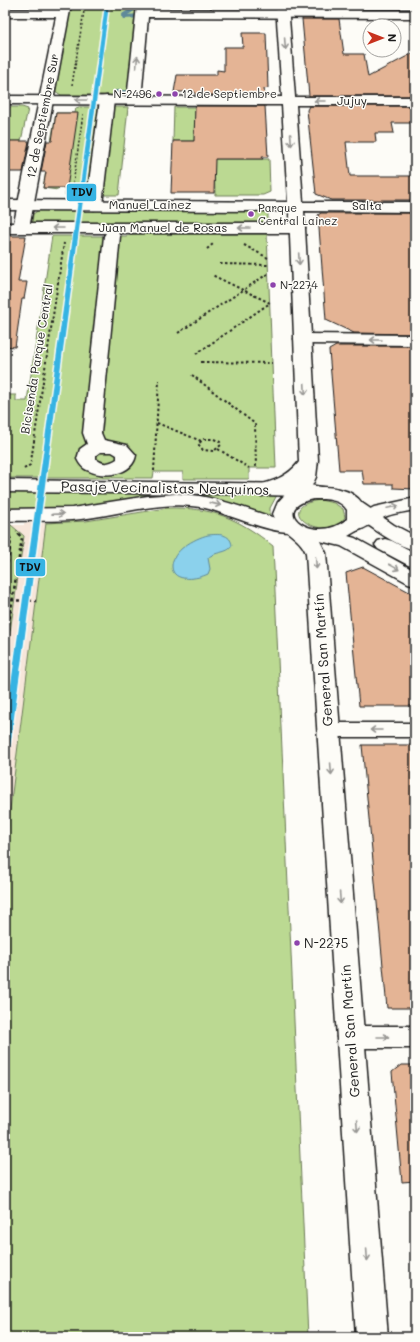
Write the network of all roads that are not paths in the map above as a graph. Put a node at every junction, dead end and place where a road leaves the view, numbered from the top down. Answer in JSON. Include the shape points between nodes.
{"nodes":[{"id":1,"x":64,"y":9,"type":"edge"},
{"id":2,"x":142,"y":9,"type":"edge"},
{"id":3,"x":282,"y":9,"type":"edge"},
{"id":4,"x":5,"y":13,"type":"edge"},
{"id":5,"x":415,"y":14,"type":"edge"},
{"id":6,"x":5,"y":100,"type":"edge"},
{"id":7,"x":46,"y":100,"type":"junction"},
{"id":8,"x":107,"y":100,"type":"junction"},
{"id":9,"x":134,"y":100,"type":"junction"},
{"id":10,"x":288,"y":101,"type":"junction"},
{"id":11,"x":415,"y":101,"type":"edge"},
{"id":12,"x":5,"y":205,"type":"edge"},
{"id":13,"x":26,"y":205,"type":"junction"},
{"id":14,"x":94,"y":205,"type":"junction"},
{"id":15,"x":296,"y":206,"type":"junction"},
{"id":16,"x":415,"y":207,"type":"edge"},
{"id":17,"x":5,"y":228,"type":"edge"},
{"id":18,"x":21,"y":228,"type":"junction"},
{"id":19,"x":297,"y":228,"type":"junction"},
{"id":20,"x":112,"y":236,"type":"dead end"},
{"id":21,"x":303,"y":339,"type":"junction"},
{"id":22,"x":415,"y":340,"type":"edge"},
{"id":23,"x":99,"y":447,"type":"dead end"},
{"id":24,"x":309,"y":460,"type":"junction"},
{"id":25,"x":5,"y":486,"type":"edge"},
{"id":26,"x":262,"y":490,"type":"junction"},
{"id":27,"x":294,"y":496,"type":"junction"},
{"id":28,"x":415,"y":504,"type":"edge"},
{"id":29,"x":362,"y":512,"type":"junction"},
{"id":30,"x":9,"y":523,"type":"edge"},
{"id":31,"x":295,"y":529,"type":"junction"},
{"id":32,"x":320,"y":535,"type":"junction"},
{"id":33,"x":384,"y":544,"type":"junction"},
{"id":34,"x":415,"y":544,"type":"edge"},
{"id":35,"x":415,"y":561,"type":"edge"},
{"id":36,"x":415,"y":579,"type":"edge"},
{"id":37,"x":328,"y":730,"type":"junction"},
{"id":38,"x":415,"y":730,"type":"edge"},
{"id":39,"x":351,"y":1036,"type":"junction"},
{"id":40,"x":415,"y":1037,"type":"edge"},
{"id":41,"x":372,"y":1337,"type":"edge"}],
"edges":[{"from":1,"to":4,"type":"street"},
{"from":1,"to":7,"type":"street","name":"12 de Septiembre Sur"},
{"from":2,"to":3,"type":"street"},
{"from":9,"to":2,"type":"street","one_way":true},
{"from":3,"to":5,"type":"street"},
{"from":3,"to":10,"type":"street","name":"General San Martín","one_way":true},
{"from":6,"to":7,"type":"street","name":"Jujuy"},
{"from":8,"to":7,"type":"street","name":"Jujuy","one_way":true},
{"from":7,"to":13,"type":"street","name":"12 de Septiembre Sur"},
{"from":8,"to":9,"type":"street","name":"Jujuy"},
{"from":8,"to":14,"type":"street"},
{"from":9,"to":10,"type":"street","name":"Jujuy"},
{"from":11,"to":10,"type":"street","name":"Jujuy","one_way":true},
{"from":10,"to":15,"type":"street","name":"General San Martín","one_way":true},
{"from":12,"to":13,"type":"street","name":"Manuel Lainez"},
{"from":13,"to":14,"type":"street","name":"Manuel Lainez"},
{"from":13,"to":18,"type":"street","name":"12 de Septiembre Sur"},
{"from":14,"to":15,"type":"street","name":"Manuel Lainez"},
{"from":15,"to":16,"type":"street","name":"Salta"},
{"from":15,"to":19,"type":"street","name":"General San Martín"},
{"from":17,"to":18,"type":"street","name":"Juan Manuel de Rosas"},
{"from":19,"to":18,"type":"street","name":"Juan Manuel de Rosas","one_way":true},
{"from":19,"to":21,"type":"street","name":"General San Martín","one_way":true},
{"from":20,"to":23,"type":"street","via":[[92,432]]},
{"from":22,"to":21,"type":"street","one_way":true},
{"from":21,"to":24,"type":"street","name":"General San Martín","one_way":true},
{"from":24,"to":26,"type":"street","via":[[296,479],[281,486]]},
{"from":24,"to":27,"type":"street","name":"General San Martín","via":[[306,479]]},
{"from":25,"to":26,"type":"street","name":"Pasaje Vecinalistas Neuquinos"},
{"from":26,"to":27,"type":"street","name":"Pasaje Vecinalistas Neuquinos"},
{"from":27,"to":29,"type":"street","via":[[325,493],[343,498]]},
{"from":27,"to":31,"type":"street","name":"General San Martín","via":[[284,508],[283,514]]},
{"from":29,"to":28,"type":"street","one_way":true},
{"from":29,"to":32,"type":"street","via":[[348,529],[335,534]]},
{"from":29,"to":33,"type":"street"},
{"from":30,"to":31,"type":"street","name":"Pasaje Vecinalistas Neuquinos","one_way":true,"via":[[156,501],[187,500],[220,505],[264,522]]},
{"from":31,"to":32,"type":"street","name":"Pasaje Vecinalistas Neuquinos"},
{"from":31,"to":37,"type":"street","name":"General San Martín","one_way":true,"via":[[313,544],[316,553]]},
{"from":32,"to":33,"type":"street","name":"Pasaje Vecinalistas Neuquinos","via":[[348,542]]},
{"from":33,"to":34,"type":"street"},
{"from":33,"to":35,"type":"street"},
{"from":33,"to":36,"type":"street","one_way":true},
{"from":38,"to":37,"type":"street","one_way":true},
{"from":37,"to":39,"type":"street","name":"General San Martín","one_way":true},
{"from":39,"to":40,"type":"street","one_way":true},
{"from":39,"to":41,"type":"street","name":"General San Martín","one_way":true}]}
